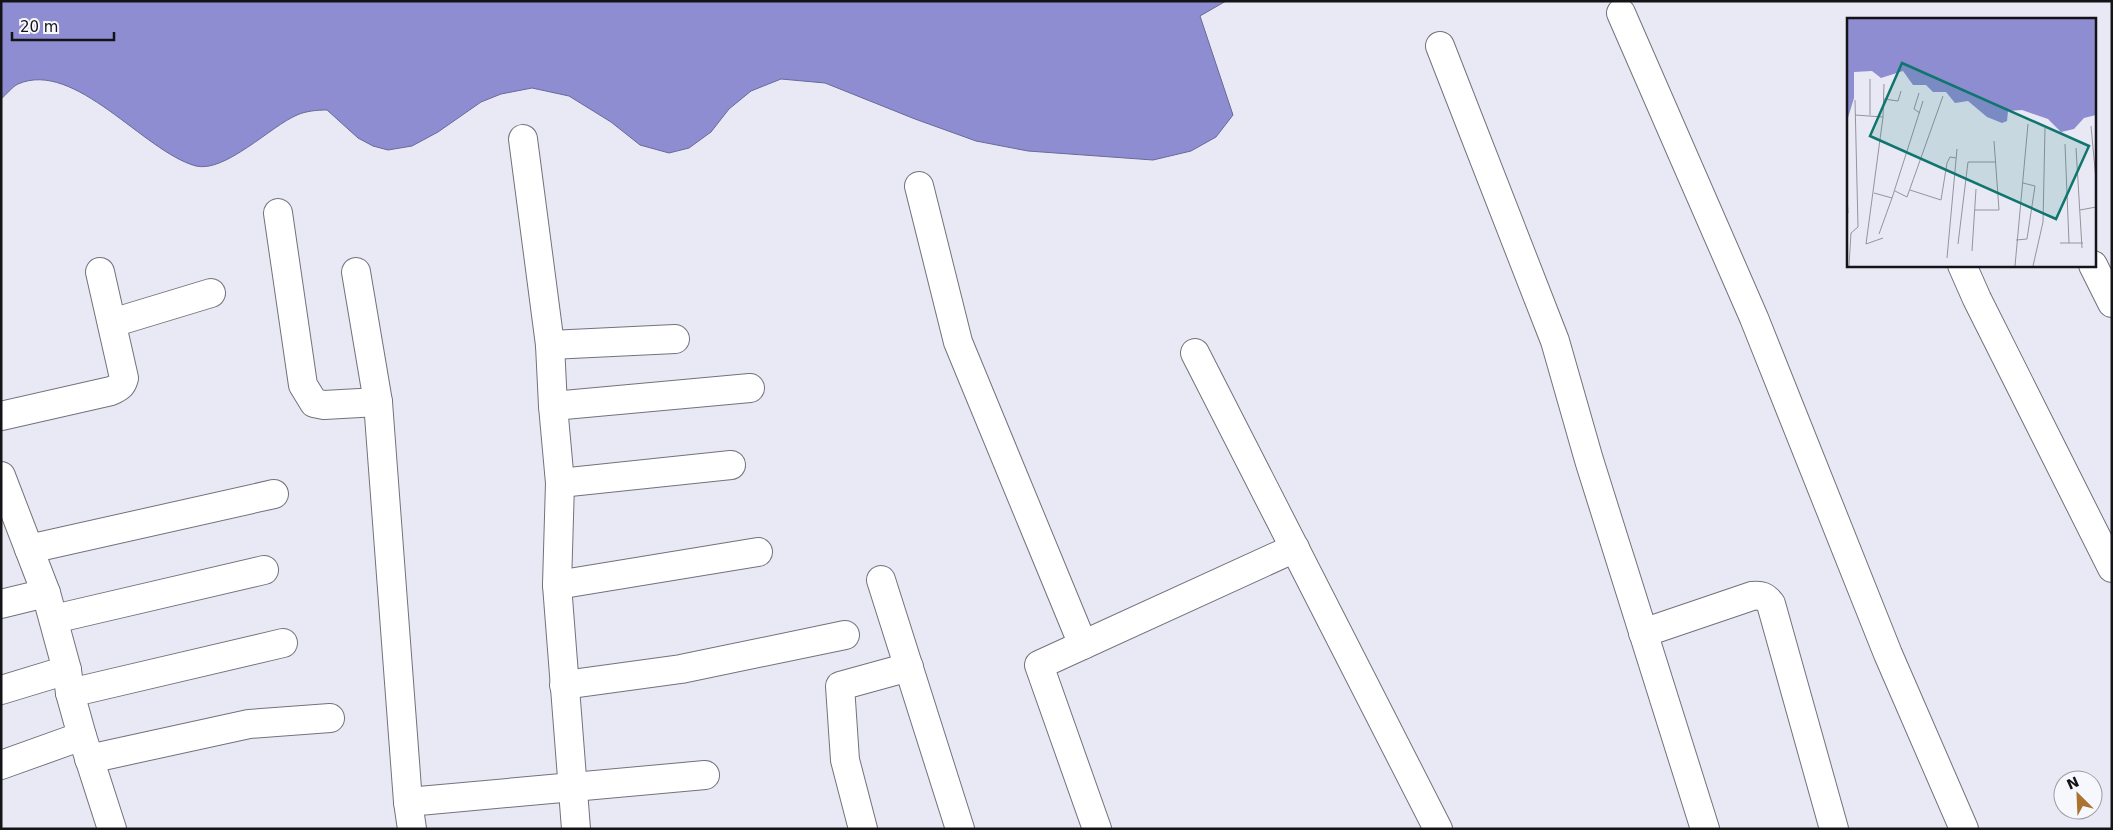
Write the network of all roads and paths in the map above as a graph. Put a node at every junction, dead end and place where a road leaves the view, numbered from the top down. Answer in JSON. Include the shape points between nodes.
{"nodes":[{"id":1,"x":1621,"y":13,"type":"dead end"},
{"id":2,"x":1440,"y":46,"type":"dead end"},
{"id":3,"x":523,"y":139,"type":"dead end"},
{"id":4,"x":919,"y":186,"type":"dead end"},
{"id":5,"x":278,"y":213,"type":"dead end"},
{"id":6,"x":1962,"y":266,"type":"edge"},
{"id":7,"x":2094,"y":266,"type":"edge"},
{"id":8,"x":100,"y":272,"type":"dead end"},
{"id":9,"x":356,"y":272,"type":"dead end"},
{"id":10,"x":210,"y":293,"type":"dead end"},
{"id":11,"x":2112,"y":303,"type":"edge"},
{"id":12,"x":112,"y":323,"type":"junction"},
{"id":13,"x":675,"y":339,"type":"dead end"},
{"id":14,"x":550,"y":345,"type":"junction"},
{"id":15,"x":1195,"y":353,"type":"dead end"},
{"id":16,"x":750,"y":388,"type":"dead end"},
{"id":17,"x":378,"y":402,"type":"junction"},
{"id":18,"x":553,"y":406,"type":"junction"},
{"id":19,"x":1,"y":416,"type":"edge"},
{"id":20,"x":732,"y":465,"type":"dead end"},
{"id":21,"x":1,"y":476,"type":"edge"},
{"id":22,"x":560,"y":483,"type":"junction"},
{"id":23,"x":274,"y":494,"type":"dead end"},
{"id":24,"x":1295,"y":548,"type":"junction"},
{"id":25,"x":29,"y":549,"type":"junction"},
{"id":26,"x":758,"y":552,"type":"dead end"},
{"id":27,"x":2112,"y":568,"type":"edge"},
{"id":28,"x":264,"y":570,"type":"dead end"},
{"id":29,"x":881,"y":580,"type":"dead end"},
{"id":30,"x":557,"y":585,"type":"junction"},
{"id":31,"x":46,"y":593,"type":"junction"},
{"id":32,"x":1,"y":604,"type":"edge"},
{"id":33,"x":54,"y":619,"type":"junction"},
{"id":34,"x":1644,"y":632,"type":"junction"},
{"id":35,"x":845,"y":635,"type":"dead end"},
{"id":36,"x":282,"y":643,"type":"dead end"},
{"id":37,"x":1083,"y":645,"type":"junction"},
{"id":38,"x":909,"y":667,"type":"junction"},
{"id":39,"x":68,"y":681,"type":"junction"},
{"id":40,"x":564,"y":685,"type":"junction"},
{"id":41,"x":1,"y":690,"type":"edge"},
{"id":42,"x":330,"y":718,"type":"dead end"},
{"id":43,"x":85,"y":747,"type":"junction"},
{"id":44,"x":1,"y":765,"type":"edge"},
{"id":45,"x":705,"y":775,"type":"dead end"},
{"id":46,"x":573,"y":788,"type":"junction"},
{"id":47,"x":408,"y":802,"type":"junction"},
{"id":48,"x":112,"y":829,"type":"edge"},
{"id":49,"x":412,"y":829,"type":"edge"},
{"id":50,"x":576,"y":829,"type":"edge"},
{"id":51,"x":863,"y":829,"type":"edge"},
{"id":52,"x":960,"y":829,"type":"edge"},
{"id":53,"x":1097,"y":829,"type":"edge"},
{"id":54,"x":1438,"y":829,"type":"edge"},
{"id":55,"x":1705,"y":829,"type":"edge"},
{"id":56,"x":1834,"y":829,"type":"edge"},
{"id":57,"x":1964,"y":829,"type":"edge"}],
"edges":[{"from":1,"to":57,"type":"street","via":[[1754,318],[1888,654]]},
{"from":2,"to":34,"type":"street","via":[[1555,341]]},
{"from":3,"to":14,"type":"street"},
{"from":4,"to":37,"type":"street","via":[[958,342]]},
{"from":5,"to":17,"type":"street","via":[[303,385],[314,403]]},
{"from":6,"to":27,"type":"street"},
{"from":7,"to":11,"type":"street"},
{"from":8,"to":12,"type":"street"},
{"from":9,"to":17,"type":"street"},
{"from":10,"to":12,"type":"street"},
{"from":12,"to":19,"type":"street","via":[[124,378],[118,388]]},
{"from":13,"to":14,"type":"street"},
{"from":14,"to":18,"type":"street"},
{"from":15,"to":24,"type":"street"},
{"from":16,"to":18,"type":"street"},
{"from":17,"to":47,"type":"street"},
{"from":18,"to":22,"type":"street"},
{"from":20,"to":22,"type":"street"},
{"from":21,"to":25,"type":"street"},
{"from":22,"to":30,"type":"street"},
{"from":23,"to":25,"type":"street"},
{"from":24,"to":37,"type":"street"},
{"from":24,"to":54,"type":"street"},
{"from":25,"to":31,"type":"street"},
{"from":26,"to":30,"type":"street"},
{"from":28,"to":33,"type":"street"},
{"from":29,"to":38,"type":"street"},
{"from":30,"to":40,"type":"street"},
{"from":31,"to":32,"type":"street"},
{"from":31,"to":33,"type":"street"},
{"from":33,"to":39,"type":"street"},
{"from":34,"to":55,"type":"street"},
{"from":34,"to":56,"type":"street","via":[[1752,596],[1762,595],[1768,599]]},
{"from":35,"to":40,"type":"street","via":[[681,669]]},
{"from":36,"to":39,"type":"street"},
{"from":37,"to":53,"type":"street","via":[[1039,665]]},
{"from":38,"to":51,"type":"street","via":[[840,686],[845,760]]},
{"from":38,"to":52,"type":"street"},
{"from":39,"to":41,"type":"street"},
{"from":39,"to":43,"type":"street"},
{"from":40,"to":46,"type":"street"},
{"from":42,"to":43,"type":"street","via":[[249,724]]},
{"from":43,"to":44,"type":"street"},
{"from":43,"to":48,"type":"street"},
{"from":45,"to":46,"type":"street"},
{"from":46,"to":47,"type":"street"},
{"from":46,"to":50,"type":"street"},
{"from":47,"to":49,"type":"street"}]}
